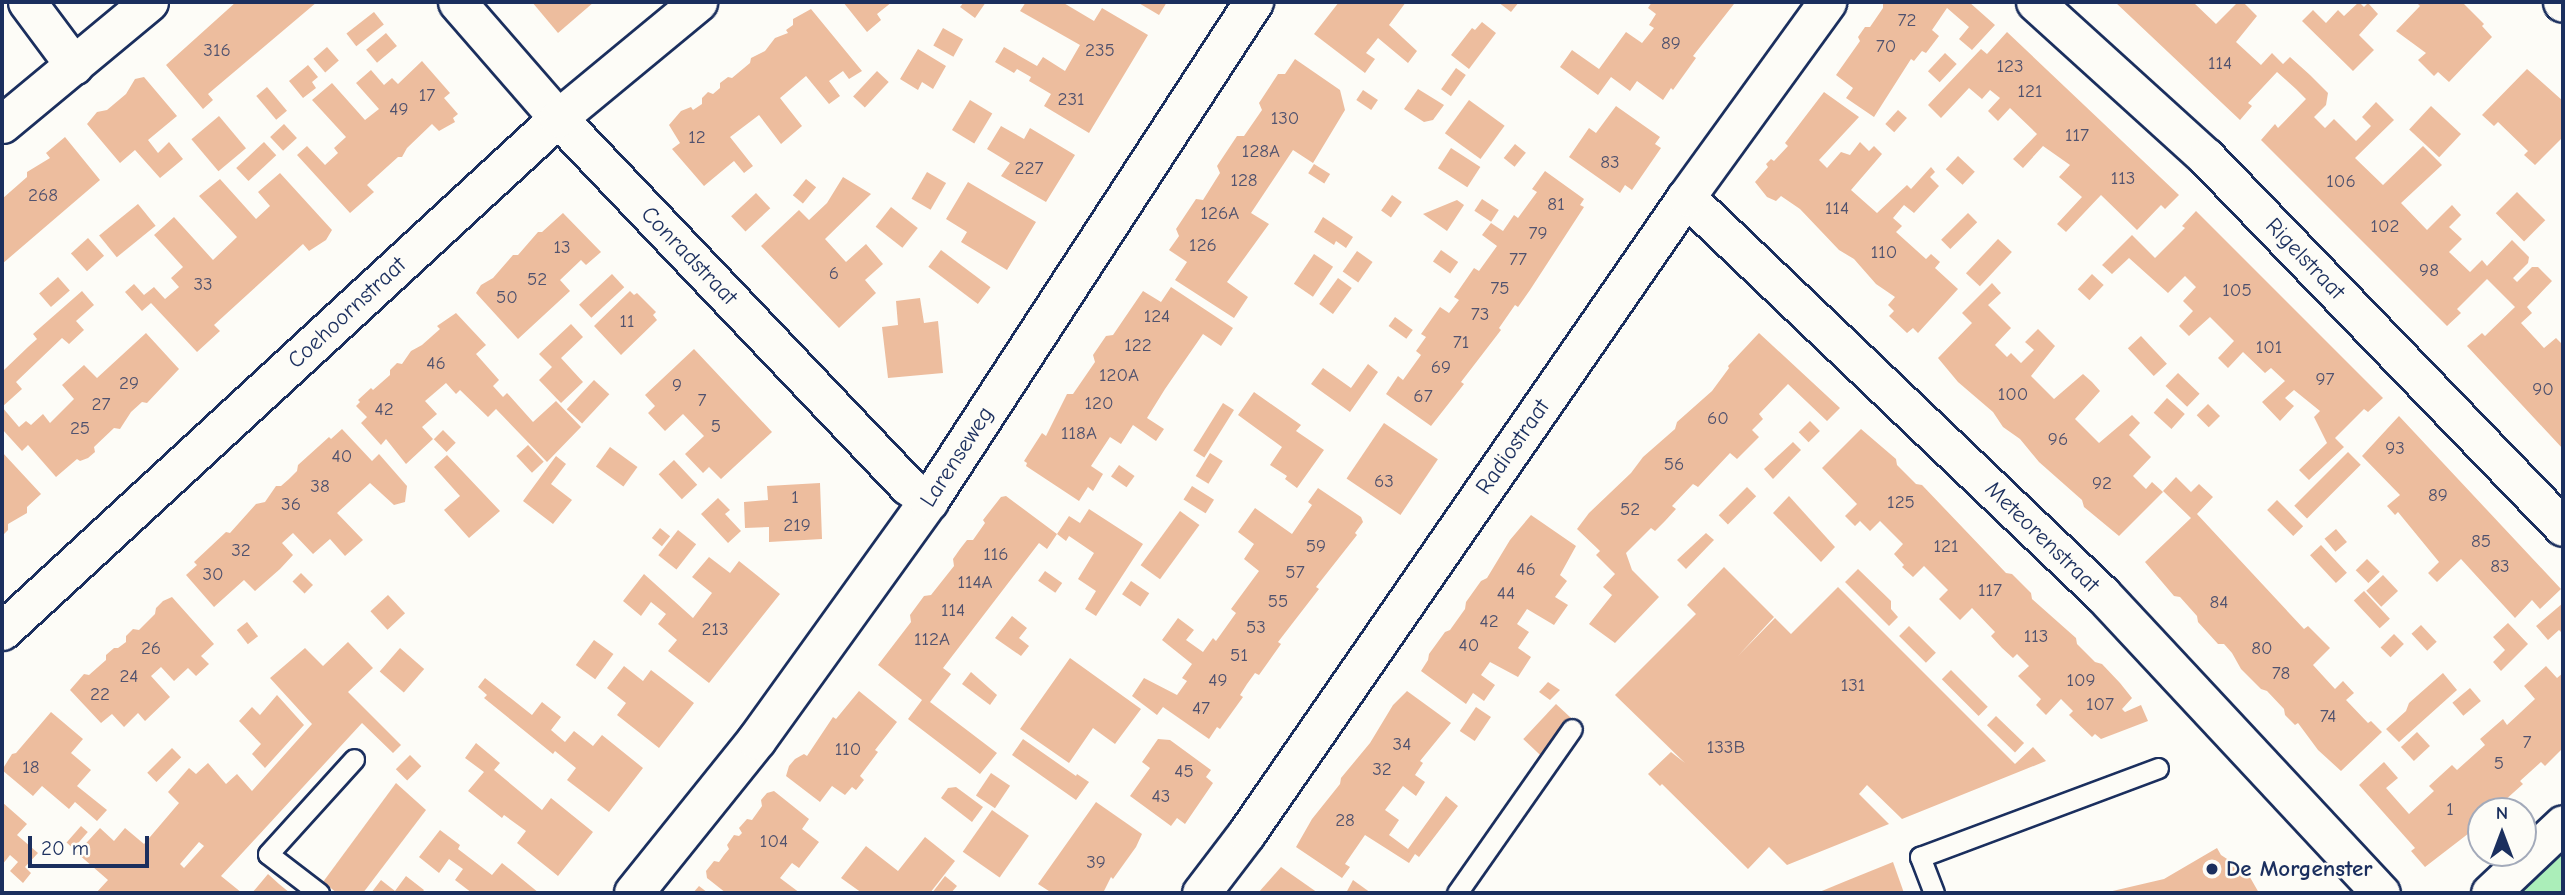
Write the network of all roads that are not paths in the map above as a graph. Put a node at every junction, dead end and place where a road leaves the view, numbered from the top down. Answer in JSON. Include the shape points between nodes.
{"nodes":[{"id":1,"x":27,"y":2,"type":"edge"},
{"id":2,"x":149,"y":2,"type":"edge"},
{"id":3,"x":457,"y":2,"type":"edge"},
{"id":4,"x":698,"y":2,"type":"edge"},
{"id":5,"x":1254,"y":2,"type":"edge"},
{"id":6,"x":1827,"y":2,"type":"edge"},
{"id":7,"x":2035,"y":2,"type":"edge"},
{"id":8,"x":74,"y":65,"type":"junction"},
{"id":9,"x":558,"y":118,"type":"junction"},
{"id":10,"x":2,"y":124,"type":"edge"},
{"id":11,"x":1686,"y":197,"type":"junction"},
{"id":12,"x":929,"y":501,"type":"junction"},
{"id":13,"x":2563,"y":527,"type":"edge"},
{"id":14,"x":2,"y":631,"type":"edge"},
{"id":15,"x":1572,"y":729,"type":"dead end"},
{"id":16,"x":354,"y":759,"type":"dead end"},
{"id":17,"x":2158,"y":768,"type":"dead end"},
{"id":18,"x":2563,"y":824,"type":"edge"},
{"id":19,"x":319,"y":893,"type":"edge"},
{"id":20,"x":634,"y":893,"type":"edge"},
{"id":21,"x":1201,"y":893,"type":"edge"},
{"id":22,"x":1457,"y":893,"type":"edge"},
{"id":23,"x":1934,"y":893,"type":"edge"},
{"id":24,"x":2381,"y":893,"type":"edge"},
{"id":25,"x":2490,"y":893,"type":"edge"}],
"edges":[{"from":1,"to":8,"type":"street"},
{"from":2,"to":8,"type":"street"},
{"from":3,"to":9,"type":"street","name":"Conradstraat"},
{"from":4,"to":9,"type":"street","name":"Coehoornstraat"},
{"from":5,"to":12,"type":"street","name":"Larenseweg"},
{"from":6,"to":11,"type":"street","name":"Radiostraat"},
{"from":7,"to":13,"type":"street","name":"Rigelstraat","via":[[2206,157]]},
{"from":8,"to":10,"type":"street"},
{"from":9,"to":12,"type":"street","name":"Conradstraat","via":[[908,486]]},
{"from":9,"to":14,"type":"street","name":"Coehoornstraat"},
{"from":11,"to":21,"type":"street","name":"Radiostraat"},
{"from":11,"to":24,"type":"street","name":"Meteorenstraat","via":[[2102,594]]},
{"from":12,"to":20,"type":"street","name":"Larenseweg","via":[[758,740]]},
{"from":15,"to":22,"type":"lane"},
{"from":16,"to":19,"type":"lane","via":[[268,854]]},
{"from":17,"to":23,"type":"lane","via":[[1920,857]]},
{"from":18,"to":25,"type":"street"}]}
